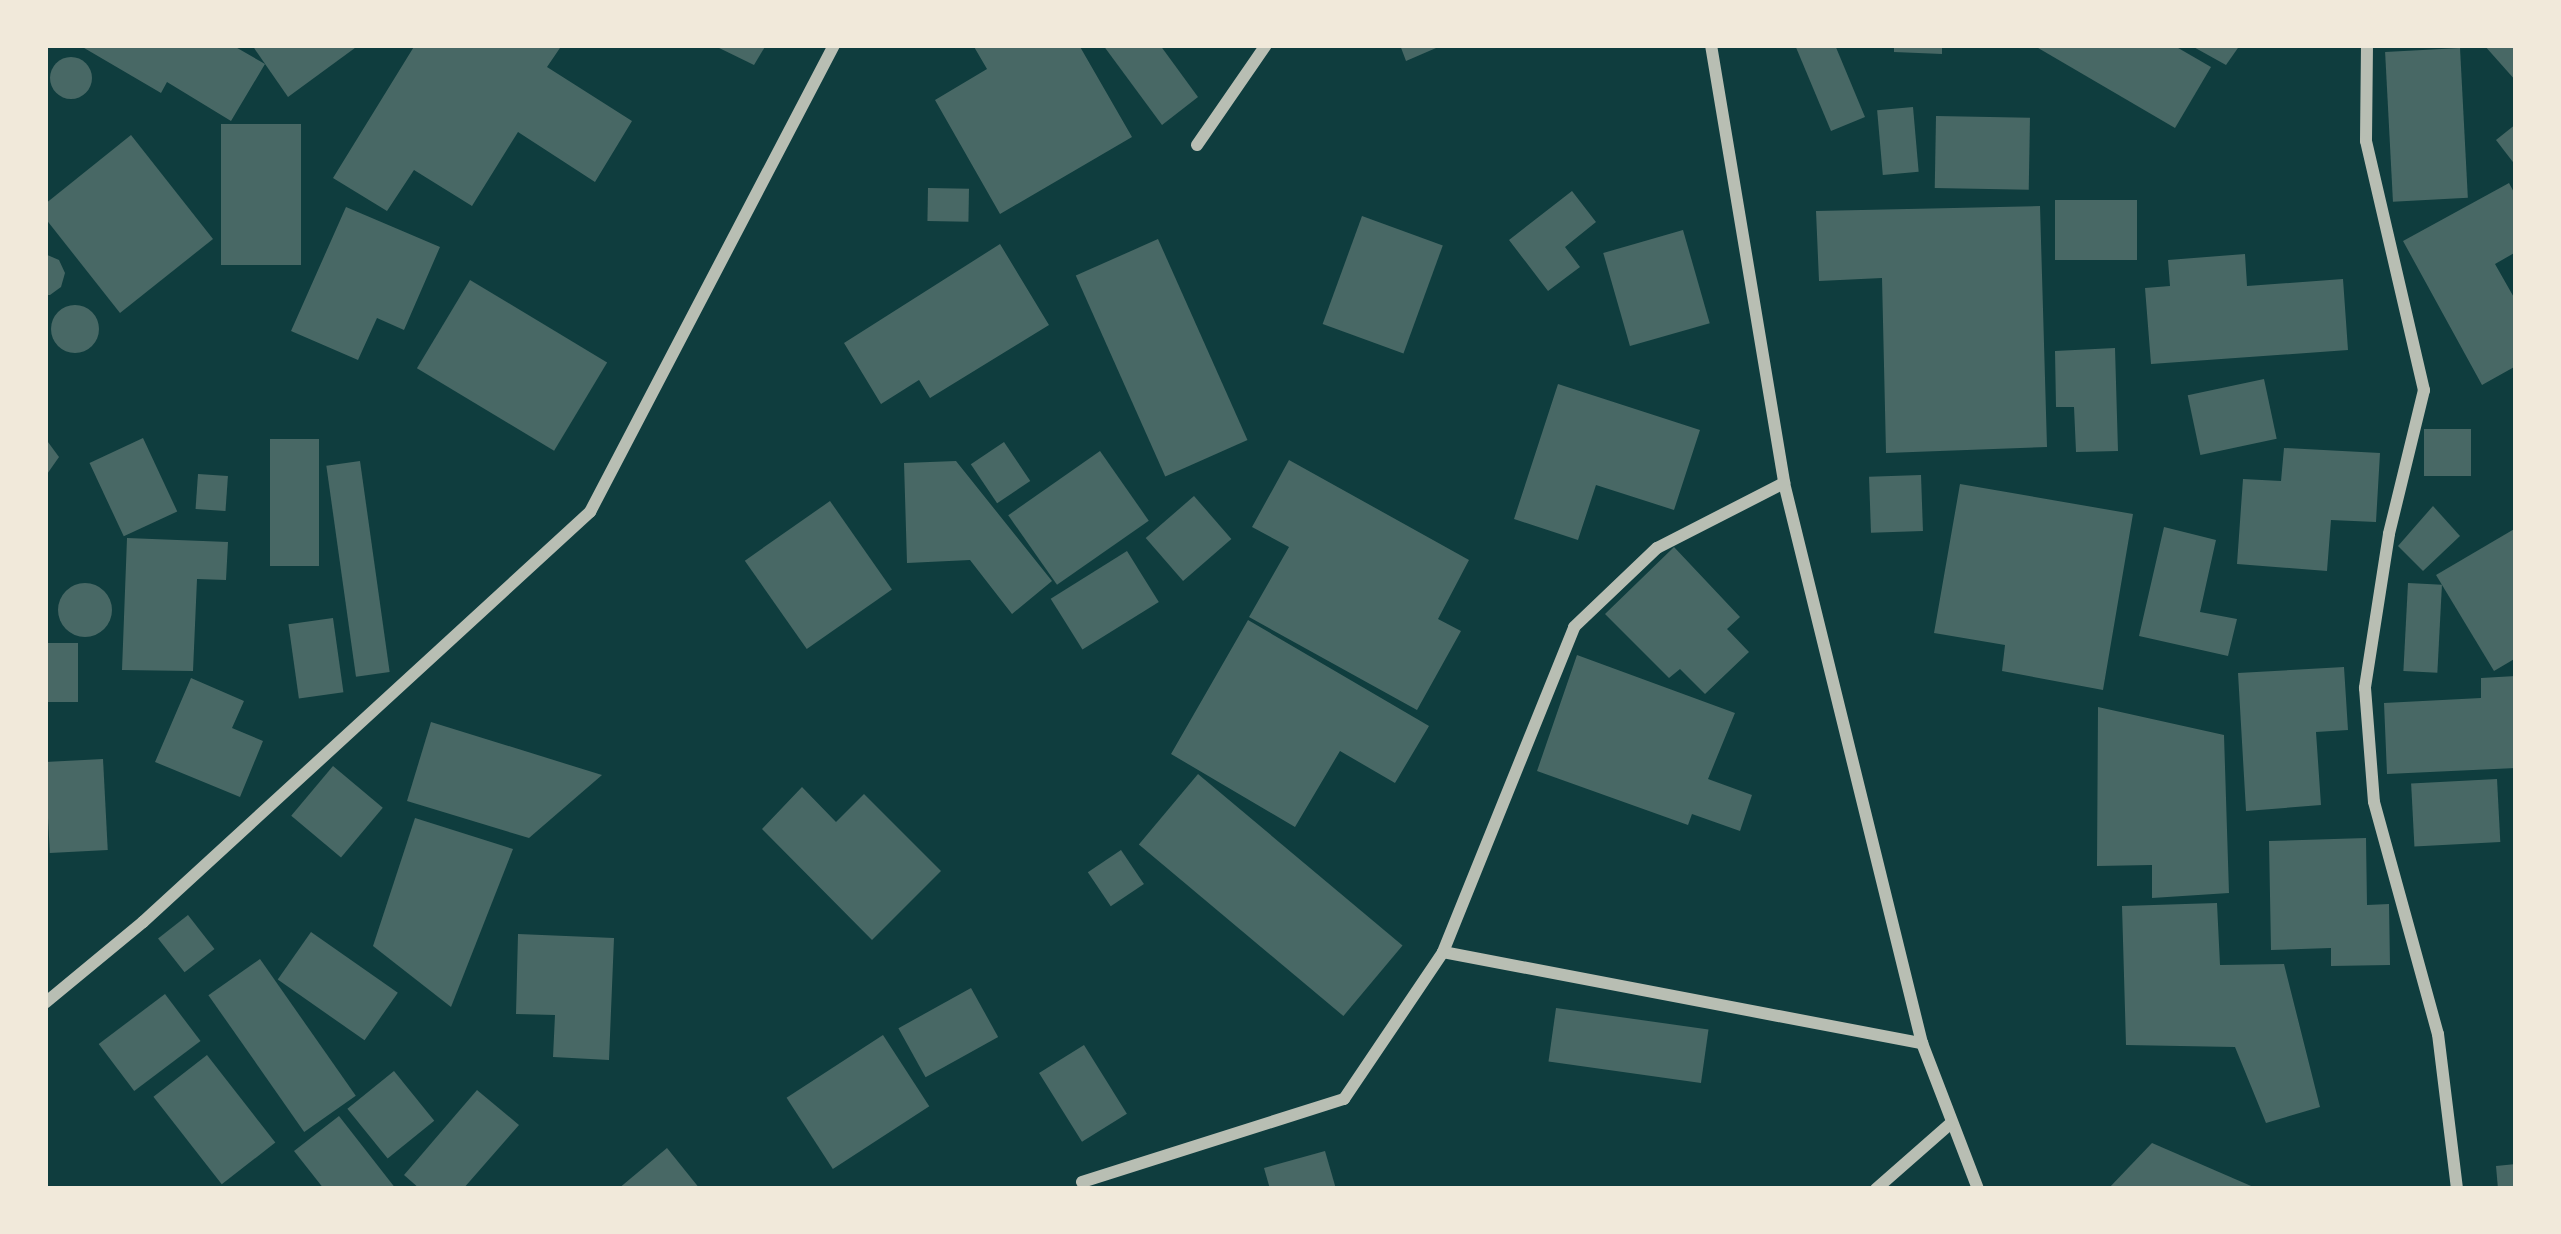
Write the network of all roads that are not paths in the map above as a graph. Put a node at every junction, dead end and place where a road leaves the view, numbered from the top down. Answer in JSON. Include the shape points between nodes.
{"nodes":[{"id":1,"x":834,"y":45,"type":"edge"},
{"id":2,"x":1266,"y":45,"type":"edge"},
{"id":3,"x":1712,"y":45,"type":"edge"},
{"id":4,"x":2367,"y":45,"type":"edge"},
{"id":5,"x":1197,"y":145,"type":"dead end"},
{"id":6,"x":1784,"y":483,"type":"junction"},
{"id":7,"x":1443,"y":952,"type":"junction"},
{"id":8,"x":45,"y":1003,"type":"edge"},
{"id":9,"x":1922,"y":1043,"type":"junction"},
{"id":10,"x":1951,"y":1123,"type":"junction"},
{"id":11,"x":1082,"y":1182,"type":"dead end"},
{"id":12,"x":1876,"y":1189,"type":"edge"},
{"id":13,"x":1978,"y":1189,"type":"edge"},
{"id":14,"x":2457,"y":1189,"type":"edge"}],
"edges":[{"from":1,"to":8,"type":"street","via":[[590,512]]},
{"from":2,"to":5,"type":"street"},
{"from":3,"to":6,"type":"street"},
{"from":4,"to":14,"type":"street","via":[[2366,141],[2424,390],[2365,688],[2374,802],[2438,1034]]},
{"from":6,"to":7,"type":"street","via":[[1657,548],[1574,627]]},
{"from":6,"to":9,"type":"street"},
{"from":7,"to":9,"type":"street"},
{"from":7,"to":11,"type":"street","via":[[1344,1100]]},
{"from":9,"to":10,"type":"street"},
{"from":10,"to":12,"type":"street"},
{"from":10,"to":13,"type":"street"}]}
